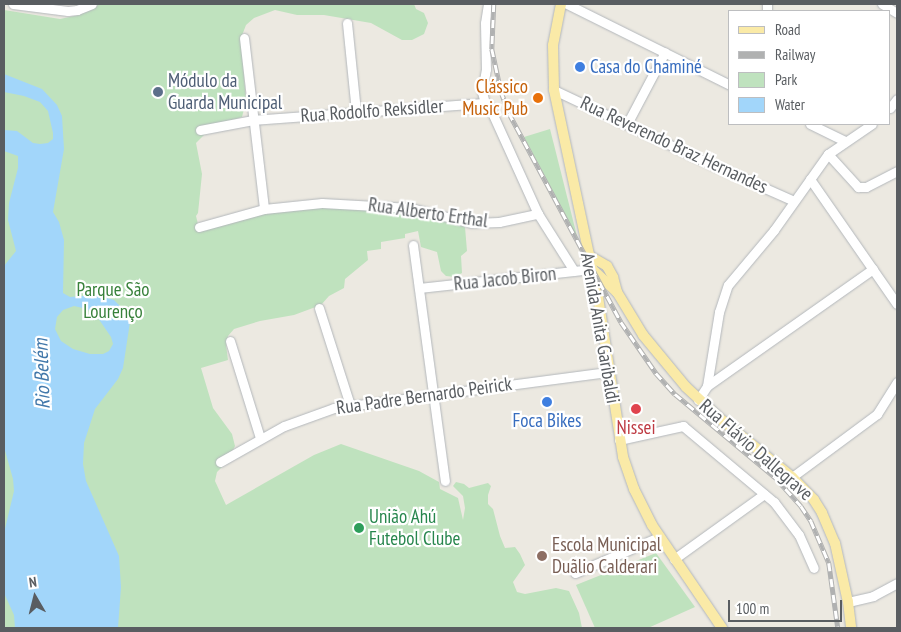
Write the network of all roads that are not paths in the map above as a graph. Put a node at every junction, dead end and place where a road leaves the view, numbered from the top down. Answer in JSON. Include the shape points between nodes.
{"nodes":[{"id":1,"x":13,"y":4,"type":"edge"},
{"id":2,"x":92,"y":4,"type":"edge"},
{"id":3,"x":488,"y":4,"type":"edge"},
{"id":4,"x":561,"y":4,"type":"edge"},
{"id":5,"x":568,"y":4,"type":"edge"},
{"id":6,"x":882,"y":4,"type":"edge"},
{"id":7,"x":897,"y":13,"type":"edge"},
{"id":8,"x":347,"y":23,"type":"dead end"},
{"id":9,"x":244,"y":38,"type":"dead end"},
{"id":10,"x":665,"y":52,"type":"junction"},
{"id":11,"x":728,"y":84,"type":"edge"},
{"id":12,"x":554,"y":90,"type":"junction"},
{"id":13,"x":484,"y":103,"type":"junction"},
{"id":14,"x":356,"y":111,"type":"junction"},
{"id":15,"x":253,"y":120,"type":"junction"},
{"id":16,"x":627,"y":124,"type":"junction"},
{"id":17,"x":812,"y":125,"type":"edge"},
{"id":18,"x":870,"y":125,"type":"edge"},
{"id":19,"x":200,"y":130,"type":"dead end"},
{"id":20,"x":845,"y":141,"type":"junction"},
{"id":21,"x":828,"y":154,"type":"junction"},
{"id":22,"x":897,"y":171,"type":"edge"},
{"id":23,"x":810,"y":178,"type":"junction"},
{"id":24,"x":794,"y":200,"type":"junction"},
{"id":25,"x":264,"y":209,"type":"junction"},
{"id":26,"x":538,"y":214,"type":"junction"},
{"id":27,"x":199,"y":227,"type":"dead end"},
{"id":28,"x":413,"y":245,"type":"dead end"},
{"id":29,"x":588,"y":255,"type":"junction"},
{"id":30,"x":592,"y":269,"type":"junction"},
{"id":31,"x":873,"y":269,"type":"junction"},
{"id":32,"x":574,"y":271,"type":"junction"},
{"id":33,"x":419,"y":288,"type":"junction"},
{"id":34,"x":615,"y":290,"type":"junction"},
{"id":35,"x":598,"y":296,"type":"junction"},
{"id":36,"x":897,"y":304,"type":"edge"},
{"id":37,"x":319,"y":308,"type":"dead end"},
{"id":38,"x":230,"y":341,"type":"dead end"},
{"id":39,"x":609,"y":372,"type":"junction"},
{"id":40,"x":897,"y":382,"type":"edge"},
{"id":41,"x":707,"y":386,"type":"junction"},
{"id":42,"x":433,"y":394,"type":"junction"},
{"id":43,"x":698,"y":400,"type":"junction"},
{"id":44,"x":350,"y":404,"type":"junction"},
{"id":45,"x":260,"y":438,"type":"junction"},
{"id":46,"x":619,"y":440,"type":"junction"},
{"id":47,"x":220,"y":462,"type":"dead end"},
{"id":48,"x":792,"y":477,"type":"junction"},
{"id":49,"x":445,"y":481,"type":"dead end"},
{"id":50,"x":764,"y":494,"type":"junction"},
{"id":51,"x":659,"y":537,"type":"junction"},
{"id":52,"x":674,"y":559,"type":"junction"},
{"id":53,"x":814,"y":568,"type":"dead end"},
{"id":54,"x":575,"y":573,"type":"dead end"},
{"id":55,"x":897,"y":584,"type":"edge"},
{"id":56,"x":848,"y":602,"type":"junction"},
{"id":57,"x":722,"y":628,"type":"edge"},
{"id":58,"x":851,"y":628,"type":"edge"}],
"edges":[{"from":1,"to":2,"type":"street","via":[[68,10]]},
{"from":3,"to":13,"type":"street"},
{"from":4,"to":12,"type":"main road","name":"Avenida Anita Garibaldi","via":[[554,44]]},
{"from":5,"to":10,"type":"street"},
{"from":6,"to":7,"type":"street"},
{"from":8,"to":14,"type":"street"},
{"from":9,"to":15,"type":"street"},
{"from":10,"to":11,"type":"street"},
{"from":10,"to":16,"type":"street"},
{"from":12,"to":16,"type":"street","name":"Rua Reverendo Braz Hernandes"},
{"from":12,"to":29,"type":"main road","name":"Avenida Anita Garibaldi"},
{"from":13,"to":14,"type":"street","name":"Rua Rodolfo Reksidler"},
{"from":13,"to":26,"type":"street","via":[[489,106]]},
{"from":14,"to":15,"type":"street","name":"Rua Rodolfo Reksidler"},
{"from":15,"to":19,"type":"street","name":"Rua Rodolfo Reksidler"},
{"from":15,"to":25,"type":"street"},
{"from":16,"to":24,"type":"street","name":"Rua Reverendo Braz Hernandes"},
{"from":17,"to":20,"type":"street"},
{"from":18,"to":20,"type":"street"},
{"from":20,"to":21,"type":"street"},
{"from":21,"to":22,"type":"street","via":[[858,187],[866,187]]},
{"from":21,"to":23,"type":"street"},
{"from":23,"to":24,"type":"street"},
{"from":23,"to":31,"type":"street"},
{"from":24,"to":41,"type":"street","via":[[764,243],[728,285],[719,312]]},
{"from":25,"to":26,"type":"street","name":"Rua Alberto Erthal","via":[[299,204],[358,204],[411,208],[459,221],[485,224]]},
{"from":25,"to":27,"type":"street","name":"Rua Alberto Erthal"},
{"from":26,"to":32,"type":"street"},
{"from":28,"to":33,"type":"street"},
{"from":29,"to":30,"type":"main road","name":"Avenida Anita Garibaldi"},
{"from":29,"to":34,"type":"main road","name":"Rua Flávio Dallegrave","via":[[607,266],[614,277]]},
{"from":30,"to":32,"type":"street","name":"Rua Jacob Biron"},
{"from":30,"to":34,"type":"main road","name":"Rua Flávio Dallegrave"},
{"from":30,"to":35,"type":"main road","name":"Avenida Anita Garibaldi"},
{"from":31,"to":36,"type":"street"},
{"from":31,"to":41,"type":"street"},
{"from":32,"to":33,"type":"street","name":"Rua Jacob Biron"},
{"from":33,"to":42,"type":"street"},
{"from":34,"to":35,"type":"main road","via":[[605,288]]},
{"from":34,"to":43,"type":"main road","name":"Rua Flávio Dallegrave","via":[[656,352]]},
{"from":35,"to":39,"type":"main road","name":"Avenida Anita Garibaldi"},
{"from":37,"to":44,"type":"street"},
{"from":38,"to":45,"type":"street"},
{"from":39,"to":42,"type":"street","name":"Rua Padre Bernardo Peirick"},
{"from":39,"to":46,"type":"main road","name":"Avenida Anita Garibaldi"},
{"from":40,"to":48,"type":"street","via":[[877,414]]},
{"from":41,"to":43,"type":"street"},
{"from":42,"to":44,"type":"street","name":"Rua Padre Bernardo Peirick"},
{"from":42,"to":49,"type":"street"},
{"from":43,"to":48,"type":"main road","name":"Rua Flávio Dallegrave"},
{"from":44,"to":45,"type":"street","name":"Rua Padre Bernardo Peirick","via":[[307,417]]},
{"from":45,"to":47,"type":"street","name":"Rua Padre Bernardo Peirick"},
{"from":46,"to":50,"type":"street","via":[[682,426]]},
{"from":46,"to":51,"type":"main road","name":"Avenida Anita Garibaldi","via":[[634,489]]},
{"from":48,"to":56,"type":"main road","name":"Rua Flávio Dallegrave","via":[[814,500],[828,526],[837,550]]},
{"from":50,"to":52,"type":"street"},
{"from":50,"to":53,"type":"street","via":[[791,523]]},
{"from":51,"to":52,"type":"main road","name":"Avenida Anita Garibaldi"},
{"from":51,"to":54,"type":"street"},
{"from":52,"to":57,"type":"main road","name":"Avenida Anita Garibaldi"},
{"from":55,"to":56,"type":"street","via":[[873,596]]},
{"from":56,"to":58,"type":"main road","name":"Rua Flávio Dallegrave"}]}
